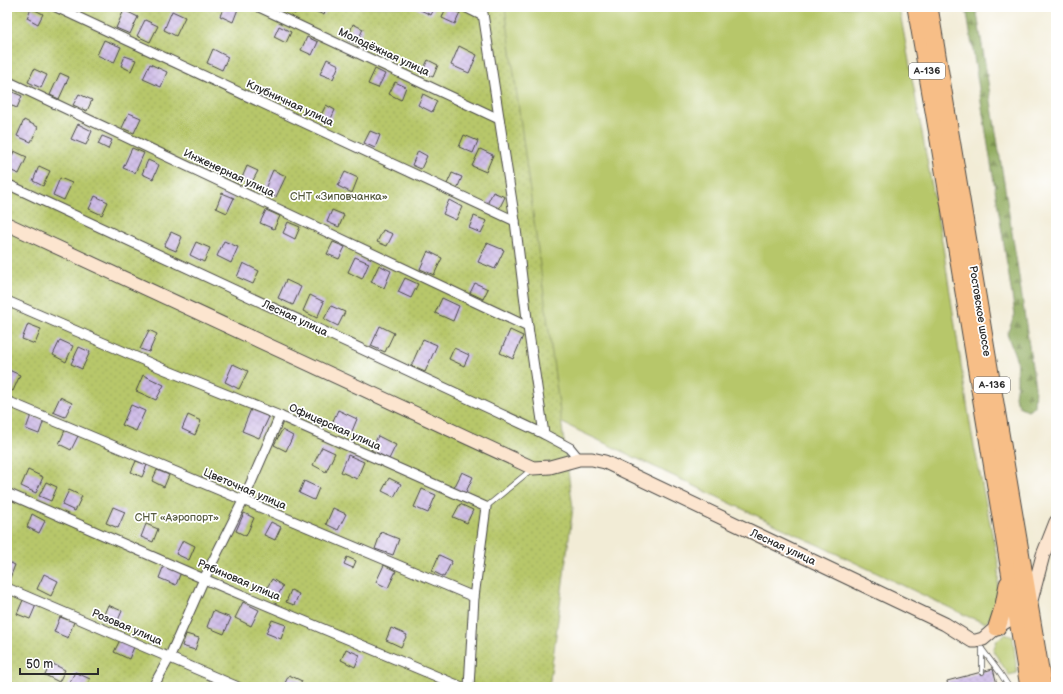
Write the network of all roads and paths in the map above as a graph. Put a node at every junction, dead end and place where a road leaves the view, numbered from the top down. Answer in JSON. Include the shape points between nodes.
{"nodes":[{"id":1,"x":56,"y":7,"type":"edge"},
{"id":2,"x":259,"y":7,"type":"edge"},
{"id":3,"x":465,"y":7,"type":"edge"},
{"id":4,"x":916,"y":7,"type":"edge"},
{"id":5,"x":929,"y":7,"type":"edge"},
{"id":6,"x":482,"y":11,"type":"edge"},
{"id":7,"x":7,"y":81,"type":"edge"},
{"id":8,"x":499,"y":120,"type":"junction"},
{"id":9,"x":7,"y":184,"type":"edge"},
{"id":10,"x":515,"y":221,"type":"junction"},
{"id":11,"x":7,"y":224,"type":"edge"},
{"id":12,"x":7,"y":301,"type":"edge"},
{"id":13,"x":528,"y":327,"type":"junction"},
{"id":14,"x":7,"y":401,"type":"edge"},
{"id":15,"x":280,"y":416,"type":"junction"},
{"id":16,"x":544,"y":434,"type":"junction"},
{"id":17,"x":579,"y":459,"type":"junction"},
{"id":18,"x":533,"y":468,"type":"junction"},
{"id":19,"x":7,"y":493,"type":"edge"},
{"id":20,"x":243,"y":502,"type":"junction"},
{"id":21,"x":486,"y":507,"type":"junction"},
{"id":22,"x":1056,"y":522,"type":"edge"},
{"id":23,"x":1018,"y":551,"type":"junction"},
{"id":24,"x":1042,"y":555,"type":"junction"},
{"id":25,"x":1010,"y":576,"type":"junction"},
{"id":26,"x":204,"y":579,"type":"junction"},
{"id":27,"x":7,"y":588,"type":"edge"},
{"id":28,"x":474,"y":597,"type":"junction"},
{"id":29,"x":1023,"y":611,"type":"junction"},
{"id":30,"x":996,"y":627,"type":"junction"},
{"id":31,"x":983,"y":644,"type":"junction"},
{"id":32,"x":1023,"y":650,"type":"junction"},
{"id":33,"x":169,"y":658,"type":"junction"},
{"id":34,"x":982,"y":672,"type":"dead end"},
{"id":35,"x":7,"y":685,"type":"edge"},
{"id":36,"x":11,"y":687,"type":"edge"},
{"id":37,"x":153,"y":687,"type":"edge"},
{"id":38,"x":238,"y":687,"type":"edge"},
{"id":39,"x":462,"y":687,"type":"edge"},
{"id":40,"x":469,"y":687,"type":"edge"},
{"id":41,"x":1009,"y":687,"type":"edge"},
{"id":42,"x":1029,"y":687,"type":"edge"},
{"id":43,"x":1043,"y":687,"type":"edge"}],
"edges":[{"from":1,"to":10,"type":"street","name":"Клубничная улица"},
{"from":2,"to":8,"type":"street","name":"Молодёжная улица"},
{"from":3,"to":6,"type":"street"},
{"from":4,"to":25,"type":"highway","name":"Ростовское шоссе","number":"А-136"},
{"from":5,"to":23,"type":"highway","name":"Ростовское шоссе","number":"А-136","via":[[962,195]]},
{"from":6,"to":8,"type":"street"},
{"from":7,"to":13,"type":"street","name":"Инженерная улица"},
{"from":8,"to":10,"type":"street"},
{"from":9,"to":16,"type":"street","name":"Лесная улица"},
{"from":10,"to":13,"type":"street"},
{"from":11,"to":18,"type":"street"},
{"from":12,"to":15,"type":"street","name":"Офицерская улица"},
{"from":13,"to":16,"type":"street"},
{"from":14,"to":20,"type":"street","name":"Цветочная улица"},
{"from":15,"to":20,"type":"street"},
{"from":15,"to":21,"type":"street","name":"Офицерская улица"},
{"from":16,"to":17,"type":"street","name":"Лесная улица","via":[[570,448]]},
{"from":17,"to":18,"type":"street","name":"Лесная улица","via":[[550,467]]},
{"from":17,"to":31,"type":"street","name":"Лесная улица","via":[[605,462],[938,620],[972,641]]},
{"from":18,"to":21,"type":"lane"},
{"from":19,"to":26,"type":"street","name":"Рябиновая улица"},
{"from":20,"to":26,"type":"street"},
{"from":20,"to":28,"type":"street","name":"Цветочная улица"},
{"from":21,"to":28,"type":"street"},
{"from":22,"to":24,"type":"street"},
{"from":23,"to":24,"type":"street","via":[[1032,559]]},
{"from":23,"to":29,"type":"highway","name":"Ростовское шоссе","number":"А-136"},
{"from":24,"to":29,"type":"street"},
{"from":25,"to":29,"type":"highway","name":"Ростовское шоссе","number":"А-136"},
{"from":25,"to":30,"type":"highway"},
{"from":26,"to":33,"type":"street"},
{"from":26,"to":39,"type":"street","name":"Рябиновая улица"},
{"from":27,"to":33,"type":"street","name":"Розовая улица"},
{"from":28,"to":40,"type":"street"},
{"from":29,"to":30,"type":"street"},
{"from":29,"to":32,"type":"highway","name":"Ростовское шоссе","number":"А-136"},
{"from":29,"to":43,"type":"highway","name":"Ростовское шоссе","number":"А-136"},
{"from":30,"to":31,"type":"street"},
{"from":30,"to":32,"type":"street","via":[[1013,633]]},
{"from":31,"to":34,"type":"lane"},
{"from":31,"to":41,"type":"lane"},
{"from":32,"to":42,"type":"highway","name":"Ростовское шоссе","number":"А-136"},
{"from":33,"to":37,"type":"street"},
{"from":33,"to":38,"type":"street","name":"Розовая улица"},
{"from":35,"to":36,"type":"street"}]}
